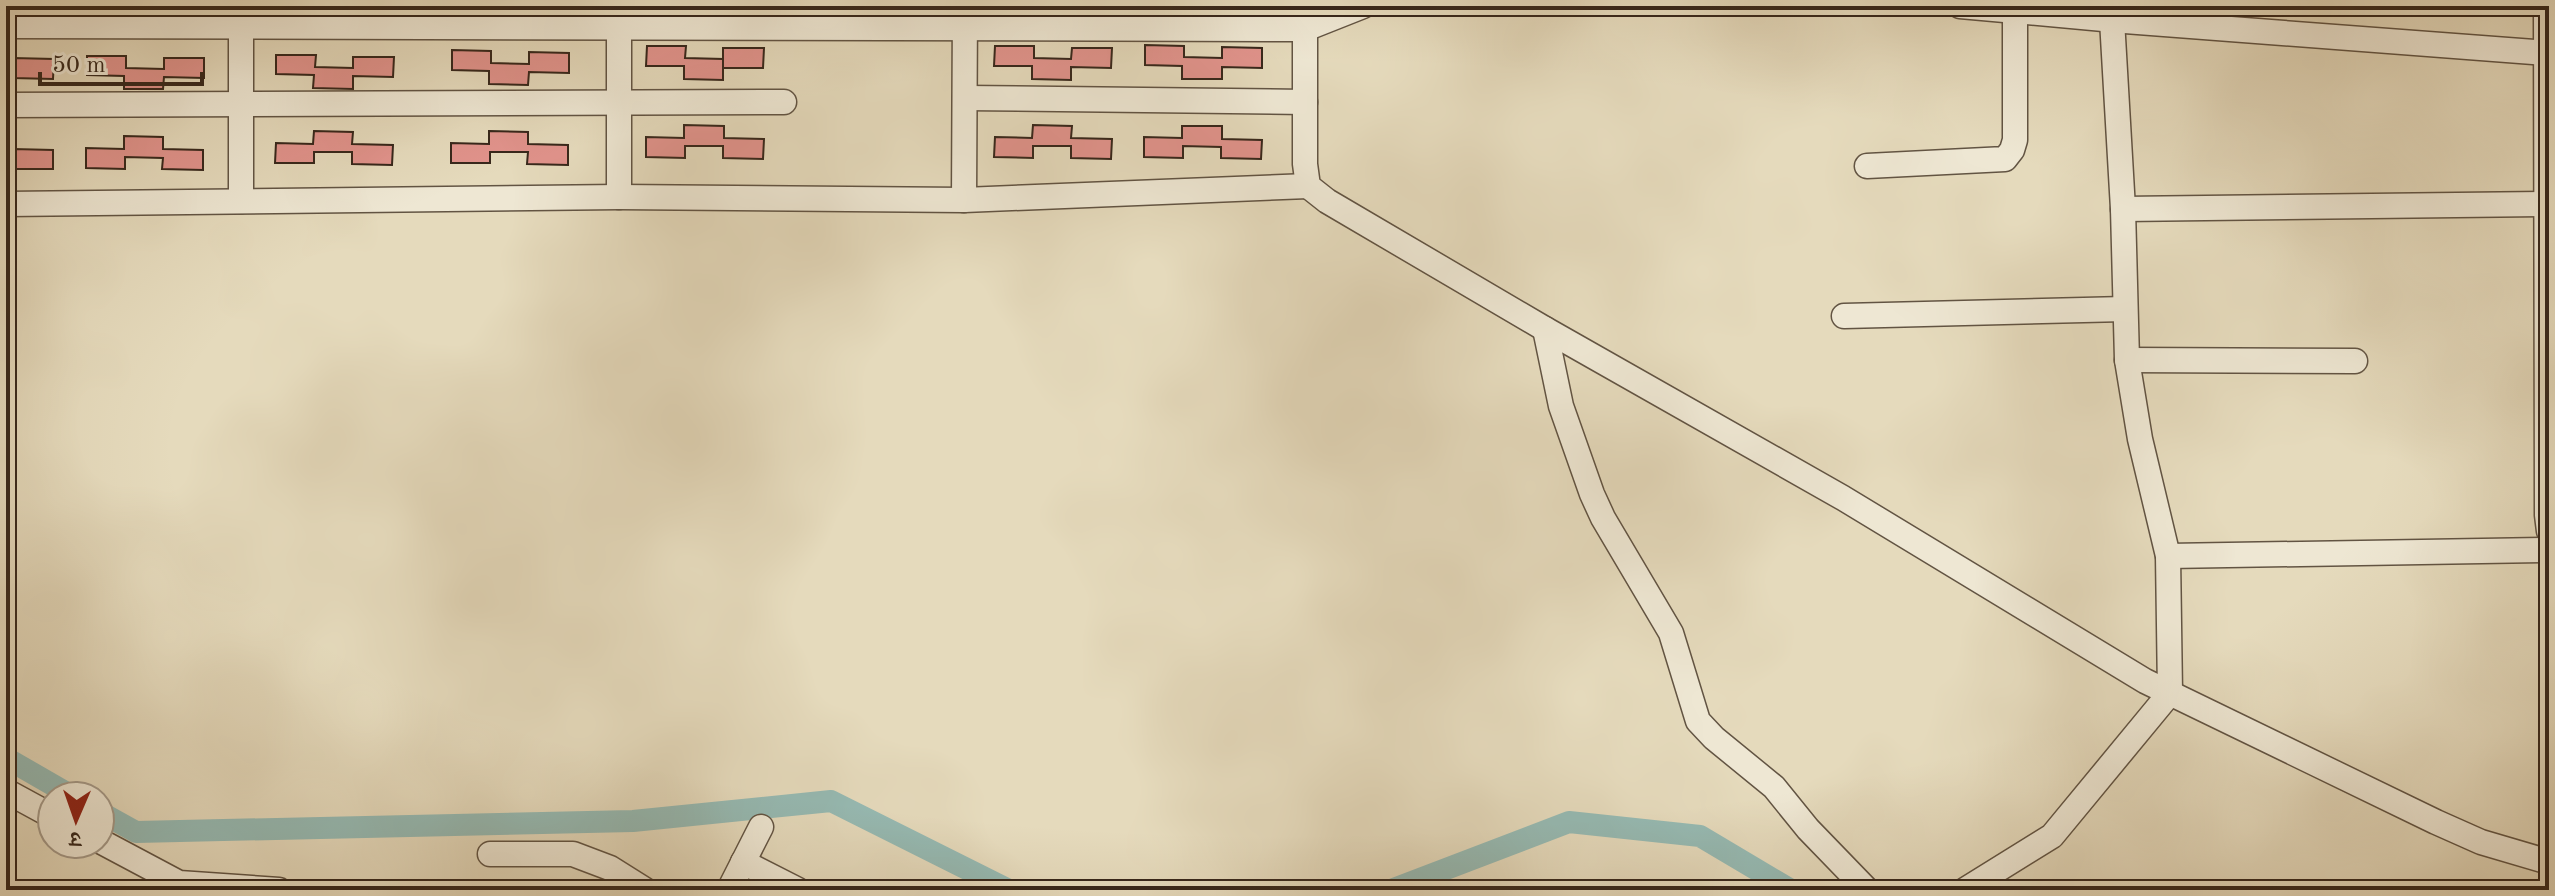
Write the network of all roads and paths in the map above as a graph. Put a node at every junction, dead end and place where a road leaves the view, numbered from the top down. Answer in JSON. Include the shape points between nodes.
{"nodes":[{"id":1,"x":1363,"y":6,"type":"edge"},
{"id":2,"x":1960,"y":6,"type":"edge"},
{"id":3,"x":2547,"y":7,"type":"edge"},
{"id":4,"x":2015,"y":11,"type":"junction"},
{"id":5,"x":241,"y":16,"type":"edge"},
{"id":6,"x":619,"y":16,"type":"edge"},
{"id":7,"x":2120,"y":16,"type":"edge"},
{"id":8,"x":965,"y":17,"type":"edge"},
{"id":9,"x":1305,"y":17,"type":"edge"},
{"id":10,"x":6,"y":26,"type":"edge"},
{"id":11,"x":2547,"y":53,"type":"junction"},
{"id":12,"x":2548,"y":93,"type":"edge"},
{"id":13,"x":965,"y":98,"type":"junction"},
{"id":14,"x":619,"y":102,"type":"junction"},
{"id":15,"x":784,"y":102,"type":"dead end"},
{"id":16,"x":1305,"y":102,"type":"junction"},
{"id":17,"x":241,"y":104,"type":"junction"},
{"id":18,"x":6,"y":105,"type":"edge"},
{"id":19,"x":1867,"y":166,"type":"dead end"},
{"id":20,"x":1308,"y":186,"type":"junction"},
{"id":21,"x":619,"y":197,"type":"junction"},
{"id":22,"x":964,"y":200,"type":"junction"},
{"id":23,"x":241,"y":201,"type":"junction"},
{"id":24,"x":6,"y":204,"type":"edge"},
{"id":25,"x":2546,"y":204,"type":"junction"},
{"id":26,"x":2123,"y":209,"type":"junction"},
{"id":27,"x":2125,"y":309,"type":"junction"},
{"id":28,"x":1844,"y":316,"type":"dead end"},
{"id":29,"x":1545,"y":329,"type":"junction"},
{"id":30,"x":2127,"y":360,"type":"junction"},
{"id":31,"x":2355,"y":361,"type":"dead end"},
{"id":32,"x":2549,"y":531,"type":"edge"},
{"id":33,"x":2549,"y":550,"type":"edge"},
{"id":34,"x":2168,"y":556,"type":"junction"},
{"id":35,"x":2170,"y":693,"type":"junction"},
{"id":36,"x":6,"y":791,"type":"edge"},
{"id":37,"x":36,"y":807,"type":"edge"},
{"id":38,"x":761,"y":827,"type":"dead end"},
{"id":39,"x":116,"y":850,"type":"edge"},
{"id":40,"x":490,"y":854,"type":"dead end"},
{"id":41,"x":743,"y":862,"type":"junction"},
{"id":42,"x":2549,"y":862,"type":"edge"},
{"id":43,"x":177,"y":886,"type":"edge"},
{"id":44,"x":273,"y":889,"type":"edge"},
{"id":45,"x":645,"y":890,"type":"edge"},
{"id":46,"x":729,"y":890,"type":"edge"},
{"id":47,"x":798,"y":890,"type":"edge"},
{"id":48,"x":1867,"y":890,"type":"edge"},
{"id":49,"x":1965,"y":890,"type":"edge"}],
"edges":[{"from":1,"to":9,"type":"street"},
{"from":2,"to":4,"type":"street"},
{"from":3,"to":11,"type":"street"},
{"from":4,"to":7,"type":"street"},
{"from":4,"to":19,"type":"street","via":[[2015,140],[2005,159]]},
{"from":5,"to":6,"type":"street"},
{"from":5,"to":10,"type":"street"},
{"from":5,"to":17,"type":"street"},
{"from":6,"to":8,"type":"street"},
{"from":6,"to":14,"type":"street"},
{"from":7,"to":11,"type":"street"},
{"from":7,"to":26,"type":"street"},
{"from":8,"to":9,"type":"street"},
{"from":8,"to":13,"type":"street"},
{"from":9,"to":16,"type":"street"},
{"from":11,"to":12,"type":"street"},
{"from":12,"to":25,"type":"street"},
{"from":13,"to":16,"type":"street"},
{"from":13,"to":22,"type":"street"},
{"from":14,"to":15,"type":"street"},
{"from":14,"to":17,"type":"street"},
{"from":14,"to":21,"type":"street"},
{"from":16,"to":20,"type":"street"},
{"from":17,"to":18,"type":"street"},
{"from":17,"to":23,"type":"street"},
{"from":20,"to":22,"type":"street"},
{"from":20,"to":29,"type":"street","via":[[1350,217]]},
{"from":21,"to":22,"type":"street"},
{"from":21,"to":23,"type":"street"},
{"from":23,"to":24,"type":"street"},
{"from":25,"to":26,"type":"street"},
{"from":25,"to":32,"type":"street"},
{"from":26,"to":27,"type":"street"},
{"from":27,"to":28,"type":"street"},
{"from":27,"to":30,"type":"street"},
{"from":29,"to":35,"type":"street"},
{"from":29,"to":48,"type":"street","via":[[1561,406],[1592,494],[1671,633],[1698,721],[1774,787]]},
{"from":30,"to":31,"type":"street"},
{"from":30,"to":34,"type":"street"},
{"from":33,"to":34,"type":"street"},
{"from":34,"to":35,"type":"street"},
{"from":35,"to":42,"type":"street","via":[[2436,822]]},
{"from":35,"to":49,"type":"street","via":[[2052,836]]},
{"from":36,"to":37,"type":"street"},
{"from":38,"to":41,"type":"street"},
{"from":39,"to":43,"type":"street"},
{"from":40,"to":45,"type":"street","via":[[573,854],[610,868]]},
{"from":41,"to":46,"type":"street"},
{"from":41,"to":47,"type":"street"},
{"from":43,"to":44,"type":"street"}]}
